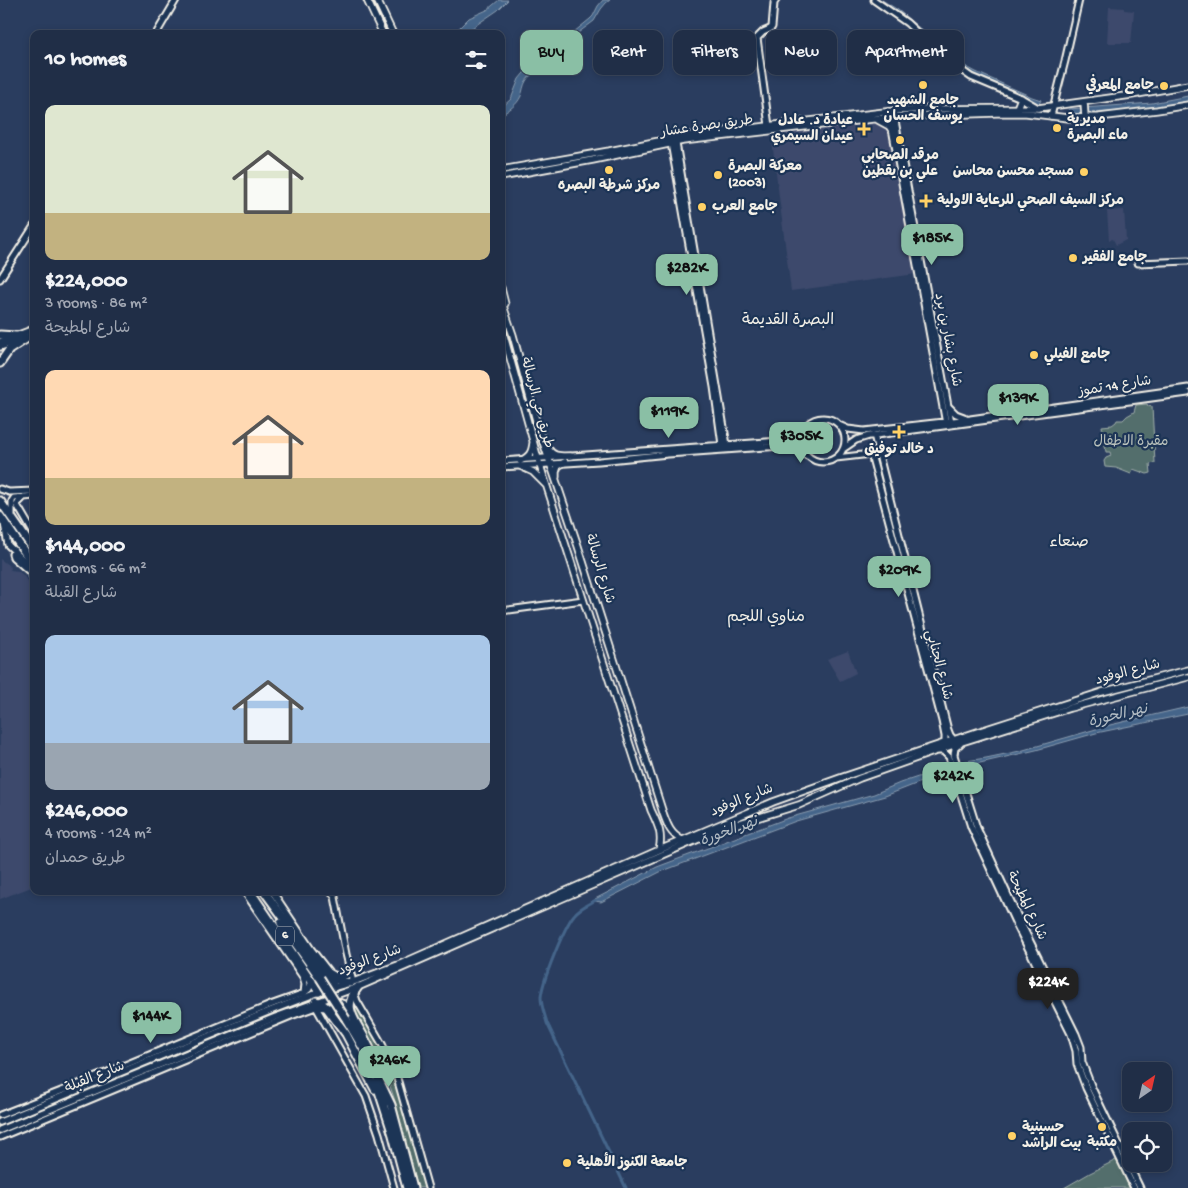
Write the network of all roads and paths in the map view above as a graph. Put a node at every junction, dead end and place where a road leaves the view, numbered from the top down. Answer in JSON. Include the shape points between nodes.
{"nodes":[{"id":1,"x":176,"y":0,"type":"edge"},
{"id":2,"x":366,"y":0,"type":"edge"},
{"id":3,"x":378,"y":0,"type":"edge"},
{"id":4,"x":776,"y":0,"type":"edge"},
{"id":5,"x":874,"y":0,"type":"edge"},
{"id":6,"x":1079,"y":0,"type":"edge"},
{"id":7,"x":158,"y":30,"type":"edge"},
{"id":8,"x":381,"y":30,"type":"edge"},
{"id":9,"x":391,"y":30,"type":"edge"},
{"id":10,"x":1188,"y":85,"type":"edge"},
{"id":11,"x":1021,"y":98,"type":"junction"},
{"id":12,"x":1084,"y":103,"type":"junction"},
{"id":13,"x":1188,"y":105,"type":"edge"},
{"id":14,"x":1054,"y":106,"type":"junction"},
{"id":15,"x":1017,"y":108,"type":"junction"},
{"id":16,"x":1038,"y":108,"type":"junction"},
{"id":17,"x":892,"y":115,"type":"junction"},
{"id":18,"x":1051,"y":116,"type":"junction"},
{"id":19,"x":1085,"y":116,"type":"junction"},
{"id":20,"x":876,"y":119,"type":"junction"},
{"id":21,"x":769,"y":126,"type":"junction"},
{"id":22,"x":892,"y":132,"type":"junction"},
{"id":23,"x":673,"y":143,"type":"junction"},
{"id":24,"x":505,"y":169,"type":"edge"},
{"id":25,"x":505,"y":175,"type":"edge"},
{"id":26,"x":30,"y":232,"type":"edge"},
{"id":27,"x":1188,"y":260,"type":"edge"},
{"id":28,"x":1138,"y":264,"type":"dead end"},
{"id":29,"x":0,"y":279,"type":"edge"},
{"id":30,"x":505,"y":304,"type":"edge"},
{"id":31,"x":505,"y":309,"type":"edge"},
{"id":32,"x":508,"y":316,"type":"junction"},
{"id":33,"x":30,"y":331,"type":"edge"},
{"id":34,"x":0,"y":335,"type":"edge"},
{"id":35,"x":16,"y":336,"type":"junction"},
{"id":36,"x":30,"y":336,"type":"edge"},
{"id":37,"x":30,"y":337,"type":"edge"},
{"id":38,"x":505,"y":340,"type":"edge"},
{"id":39,"x":0,"y":342,"type":"edge"},
{"id":40,"x":0,"y":347,"type":"edge"},
{"id":41,"x":0,"y":363,"type":"edge"},
{"id":42,"x":1188,"y":388,"type":"edge"},
{"id":43,"x":1188,"y":393,"type":"edge"},
{"id":44,"x":946,"y":407,"type":"junction"},
{"id":45,"x":970,"y":419,"type":"junction"},
{"id":46,"x":935,"y":422,"type":"junction"},
{"id":47,"x":949,"y":423,"type":"junction"},
{"id":48,"x":839,"y":424,"type":"junction"},
{"id":49,"x":804,"y":428,"type":"junction"},
{"id":50,"x":874,"y":435,"type":"junction"},
{"id":51,"x":543,"y":439,"type":"junction"},
{"id":52,"x":533,"y":441,"type":"junction"},
{"id":53,"x":725,"y":445,"type":"junction"},
{"id":54,"x":843,"y":449,"type":"junction"},
{"id":55,"x":570,"y":456,"type":"junction"},
{"id":56,"x":807,"y":456,"type":"junction"},
{"id":57,"x":836,"y":458,"type":"junction"},
{"id":58,"x":505,"y":461,"type":"edge"},
{"id":59,"x":550,"y":461,"type":"junction"},
{"id":60,"x":539,"y":462,"type":"junction"},
{"id":61,"x":565,"y":462,"type":"junction"},
{"id":62,"x":520,"y":463,"type":"junction"},
{"id":63,"x":505,"y":466,"type":"edge"},
{"id":64,"x":557,"y":482,"type":"junction"},
{"id":65,"x":547,"y":486,"type":"junction"},
{"id":66,"x":0,"y":489,"type":"edge"},
{"id":67,"x":30,"y":491,"type":"edge"},
{"id":68,"x":12,"y":492,"type":"junction"},
{"id":69,"x":30,"y":496,"type":"edge"},
{"id":70,"x":24,"y":497,"type":"junction"},
{"id":71,"x":14,"y":498,"type":"junction"},
{"id":72,"x":0,"y":501,"type":"edge"},
{"id":73,"x":0,"y":516,"type":"edge"},
{"id":74,"x":12,"y":517,"type":"junction"},
{"id":75,"x":4,"y":523,"type":"junction"},
{"id":76,"x":30,"y":528,"type":"edge"},
{"id":77,"x":30,"y":544,"type":"edge"},
{"id":78,"x":14,"y":550,"type":"junction"},
{"id":79,"x":30,"y":560,"type":"edge"},
{"id":80,"x":30,"y":566,"type":"edge"},
{"id":81,"x":30,"y":572,"type":"edge"},
{"id":82,"x":584,"y":600,"type":"junction"},
{"id":83,"x":505,"y":610,"type":"edge"},
{"id":84,"x":603,"y":626,"type":"junction"},
{"id":85,"x":593,"y":629,"type":"junction"},
{"id":86,"x":598,"y":645,"type":"junction"},
{"id":87,"x":610,"y":645,"type":"junction"},
{"id":88,"x":1188,"y":670,"type":"edge"},
{"id":89,"x":1188,"y":677,"type":"edge"},
{"id":90,"x":946,"y":731,"type":"junction"},
{"id":91,"x":954,"y":740,"type":"junction"},
{"id":92,"x":945,"y":742,"type":"junction"},
{"id":93,"x":962,"y":742,"type":"junction"},
{"id":94,"x":935,"y":751,"type":"junction"},
{"id":95,"x":953,"y":760,"type":"junction"},
{"id":96,"x":803,"y":791,"type":"junction"},
{"id":97,"x":778,"y":800,"type":"junction"},
{"id":98,"x":809,"y":801,"type":"junction"},
{"id":99,"x":776,"y":812,"type":"junction"},
{"id":100,"x":663,"y":813,"type":"junction"},
{"id":101,"x":654,"y":816,"type":"junction"},
{"id":102,"x":682,"y":840,"type":"junction"},
{"id":103,"x":659,"y":850,"type":"junction"},
{"id":104,"x":247,"y":895,"type":"edge"},
{"id":105,"x":253,"y":895,"type":"edge"},
{"id":106,"x":257,"y":895,"type":"edge"},
{"id":107,"x":263,"y":895,"type":"edge"},
{"id":108,"x":267,"y":895,"type":"edge"},
{"id":109,"x":275,"y":895,"type":"edge"},
{"id":110,"x":335,"y":895,"type":"edge"},
{"id":111,"x":350,"y":974,"type":"junction"},
{"id":112,"x":328,"y":978,"type":"junction"},
{"id":113,"x":316,"y":980,"type":"junction"},
{"id":114,"x":354,"y":986,"type":"junction"},
{"id":115,"x":336,"y":990,"type":"junction"},
{"id":116,"x":319,"y":992,"type":"junction"},
{"id":117,"x":304,"y":993,"type":"junction"},
{"id":118,"x":316,"y":1004,"type":"junction"},
{"id":119,"x":274,"y":1006,"type":"junction"},
{"id":120,"x":330,"y":1012,"type":"junction"},
{"id":121,"x":347,"y":1019,"type":"junction"},
{"id":122,"x":180,"y":1045,"type":"junction"},
{"id":123,"x":186,"y":1057,"type":"junction"},
{"id":124,"x":96,"y":1083,"type":"junction"},
{"id":125,"x":98,"y":1090,"type":"junction"},
{"id":126,"x":388,"y":1107,"type":"junction"},
{"id":127,"x":20,"y":1111,"type":"junction"},
{"id":128,"x":1099,"y":1111,"type":"junction"},
{"id":129,"x":0,"y":1115,"type":"edge"},
{"id":130,"x":0,"y":1122,"type":"edge"},
{"id":131,"x":27,"y":1122,"type":"junction"},
{"id":132,"x":0,"y":1130,"type":"edge"},
{"id":133,"x":0,"y":1137,"type":"edge"},
{"id":134,"x":394,"y":1188,"type":"edge"},
{"id":135,"x":407,"y":1188,"type":"edge"},
{"id":136,"x":414,"y":1188,"type":"edge"},
{"id":137,"x":428,"y":1188,"type":"edge"},
{"id":138,"x":1134,"y":1188,"type":"edge"},
{"id":139,"x":1140,"y":1188,"type":"edge"}],
"edges":[{"from":1,"to":7,"type":"main road"},
{"from":2,"to":8,"type":"main road"},
{"from":3,"to":9,"type":"main road"},
{"from":4,"to":21,"type":"main road","via":[[772,27],[757,38]]},
{"from":5,"to":11,"type":"main road","via":[[907,23],[943,57],[971,77]]},
{"from":6,"to":14,"type":"main road"},
{"from":10,"to":12,"type":"main road"},
{"from":11,"to":15,"type":"main road"},
{"from":11,"to":16,"type":"main road"},
{"from":12,"to":14,"type":"main road"},
{"from":12,"to":19,"type":"main road"},
{"from":13,"to":19,"type":"main road","name":"طريق بصرة عشار","via":[[1104,117]]},
{"from":14,"to":16,"type":"main road"},
{"from":14,"to":18,"type":"main road"},
{"from":15,"to":16,"type":"main road"},
{"from":15,"to":17,"type":"main road","via":[[928,109]]},
{"from":17,"to":18,"type":"main road","name":"طريق بصرة عشار"},
{"from":17,"to":20,"type":"main road","name":"طريق بصرة عشار"},
{"from":17,"to":21,"type":"main road"},
{"from":17,"to":22,"type":"main road","name":"شارع بشار بن برد"},
{"from":17,"to":44,"type":"main road","name":"شارع بشار بن برد"},
{"from":18,"to":19,"type":"main road","name":"طريق بصرة عشار"},
{"from":20,"to":22,"type":"main road","via":[[889,126]]},
{"from":20,"to":23,"type":"main road","name":"طريق بصرة عشار"},
{"from":21,"to":24,"type":"main road","via":[[684,136]]},
{"from":22,"to":44,"type":"main road","name":"شارع بشار بن برد"},
{"from":23,"to":25,"type":"main road","name":"طريق بصرة عشار"},
{"from":23,"to":53,"type":"main road"},
{"from":26,"to":29,"type":"main road"},
{"from":27,"to":28,"type":"main road"},
{"from":30,"to":32,"type":"main road"},
{"from":31,"to":32,"type":"main road","name":"شارع الرسالة"},
{"from":32,"to":51,"type":"main road","name":"شارع الرسالة"},
{"from":33,"to":35,"type":"main road"},
{"from":34,"to":35,"type":"highway"},
{"from":35,"to":39,"type":"main road"},
{"from":36,"to":40,"type":"main road"},
{"from":37,"to":41,"type":"highway","via":[[9,350]]},
{"from":38,"to":52,"type":"main road","name":"طريق حي الرسالة"},
{"from":42,"to":45,"type":"main road","name":"شارع 14 تموز"},
{"from":43,"to":47,"type":"main road","name":"شارع 14 تموز"},
{"from":44,"to":45,"type":"main road"},
{"from":44,"to":46,"type":"main road"},
{"from":44,"to":47,"type":"main road","name":"شارع بشار بن برد"},
{"from":45,"to":47,"type":"main road","name":"شارع 14 تموز"},
{"from":46,"to":47,"type":"main road","name":"شارع 14 تموز"},
{"from":46,"to":48,"type":"main road","name":"شارع 14 تموز","via":[[864,432]]},
{"from":47,"to":50,"type":"main road","name":"شارع 14 تموز"},
{"from":48,"to":49,"type":"main road","via":[[821,418],[810,421]]},
{"from":48,"to":54,"type":"main road","via":[[844,434]]},
{"from":49,"to":53,"type":"main road","via":[[785,440]]},
{"from":49,"to":56,"type":"main road","via":[[800,444]]},
{"from":50,"to":54,"type":"main road","name":"شارع 14 تموز","via":[[856,440]]},
{"from":50,"to":90,"type":"main road","name":"شارع الجنابي"},
{"from":51,"to":55,"type":"main road","via":[[552,454]]},
{"from":51,"to":59,"type":"main road","name":"شارع الرسالة"},
{"from":52,"to":60,"type":"main road","name":"طريق حي الرسالة"},
{"from":52,"to":62,"type":"main road","via":[[530,454]]},
{"from":53,"to":55,"type":"main road"},
{"from":54,"to":57,"type":"main road"},
{"from":55,"to":59,"type":"main road"},
{"from":56,"to":57,"type":"main road","via":[[818,462]]},
{"from":56,"to":61,"type":"main road","via":[[791,446],[782,446]]},
{"from":57,"to":90,"type":"main road","name":"شارع الجنابي","via":[[871,454]]},
{"from":58,"to":62,"type":"main road"},
{"from":59,"to":60,"type":"main road"},
{"from":59,"to":61,"type":"main road"},
{"from":59,"to":64,"type":"main road","name":"شارع الرسالة"},
{"from":60,"to":62,"type":"main road"},
{"from":60,"to":65,"type":"main road","name":"شارع الرسالة"},
{"from":61,"to":64,"type":"main road","via":[[557,468]]},
{"from":62,"to":63,"type":"main road"},
{"from":62,"to":65,"type":"main road"},
{"from":64,"to":84,"type":"main road","name":"شارع الرسالة"},
{"from":65,"to":82,"type":"main road","name":"شارع الرسالة"},
{"from":66,"to":68,"type":"main road"},
{"from":67,"to":68,"type":"main road"},
{"from":68,"to":71,"type":"main road"},
{"from":69,"to":70,"type":"main road"},
{"from":70,"to":71,"type":"main road"},
{"from":70,"to":76,"type":"main road","via":[[16,505]]},
{"from":71,"to":74,"type":"main road"},
{"from":72,"to":74,"type":"highway"},
{"from":73,"to":75,"type":"highway"},
{"from":74,"to":77,"type":"highway"},
{"from":75,"to":78,"type":"main road","via":[[8,544]]},
{"from":75,"to":79,"type":"highway"},
{"from":78,"to":80,"type":"main road"},
{"from":78,"to":81,"type":"main road","via":[[13,557]]},
{"from":82,"to":83,"type":"main road"},
{"from":82,"to":85,"type":"main road","name":"شارع الرسالة"},
{"from":84,"to":85,"type":"main road","via":[[601,636]]},
{"from":84,"to":87,"type":"main road","name":"شارع الرسالة"},
{"from":85,"to":86,"type":"main road","name":"شارع الرسالة"},
{"from":86,"to":87,"type":"main road"},
{"from":86,"to":101,"type":"main road","name":"شارع الرسالة"},
{"from":87,"to":100,"type":"main road","name":"شارع الرسالة"},
{"from":88,"to":91,"type":"main road","name":"شارع الوفود","via":[[1102,692]]},
{"from":89,"to":93,"type":"main road","name":"شارع الوفود","via":[[1070,708]]},
{"from":90,"to":91,"type":"main road","name":"شارع الجنابي"},
{"from":90,"to":92,"type":"main road","name":"شارع الجنابي"},
{"from":91,"to":92,"type":"main road","name":"شارع الوفود"},
{"from":92,"to":96,"type":"main road","name":"شارع الوفود"},
{"from":93,"to":94,"type":"main road","name":"شارع الوفود"},
{"from":93,"to":95,"type":"main road","via":[[954,750]]},
{"from":94,"to":95,"type":"main road","via":[[945,752]]},
{"from":94,"to":98,"type":"main road","name":"شارع الوفود","via":[[860,778]]},
{"from":95,"to":128,"type":"main road","name":"شارع المطيحة","via":[[974,826],[1015,922],[1064,1015],[1077,1064]]},
{"from":96,"to":97,"type":"main road","name":"شارع الوفود"},
{"from":96,"to":98,"type":"main road","via":[[797,795],[797,800]]},
{"from":97,"to":99,"type":"main road","via":[[784,805]]},
{"from":97,"to":102,"type":"main road","name":"شارع الوفود"},
{"from":98,"to":99,"type":"main road","name":"شارع الوفود"},
{"from":99,"to":114,"type":"main road","name":"شارع الوفود","via":[[724,828]]},
{"from":100,"to":101,"type":"main road"},
{"from":100,"to":102,"type":"main road","name":"شارع الرسالة","via":[[671,831]]},
{"from":101,"to":103,"type":"main road","name":"شارع الرسالة","via":[[661,834]]},
{"from":102,"to":103,"type":"main road","name":"شارع الوفود"},
{"from":103,"to":114,"type":"main road","name":"شارع الوفود"},
{"from":104,"to":117,"type":"main road","via":[[305,980]]},
{"from":105,"to":113,"type":"highway"},
{"from":106,"to":113,"type":"highway","number":"6"},
{"from":107,"to":113,"type":"highway","number":"6"},
{"from":108,"to":112,"type":"highway"},
{"from":109,"to":111,"type":"main road","via":[[326,969],[336,976]]},
{"from":110,"to":111,"type":"main road"},
{"from":111,"to":114,"type":"main road"},
{"from":112,"to":114,"type":"highway"},
{"from":112,"to":115,"type":"highway"},
{"from":113,"to":116,"type":"highway"},
{"from":113,"to":117,"type":"main road"},
{"from":113,"to":121,"type":"highway","number":"6","bridge":true},
{"from":114,"to":115,"type":"main road","name":"شارع الوفود"},
{"from":114,"to":121,"type":"highway"},
{"from":114,"to":137,"type":"main road","via":[[356,1001],[394,1071]]},
{"from":115,"to":116,"type":"main road","name":"شارع الوفود"},
{"from":115,"to":118,"type":"main road","name":"شارع القبلة"},
{"from":116,"to":119,"type":"main road","name":"شارع القبلة"},
{"from":117,"to":119,"type":"main road"},
{"from":118,"to":120,"type":"highway","via":[[323,1004]]},
{"from":118,"to":123,"type":"main road","name":"شارع القبلة"},
{"from":118,"to":134,"type":"main road","via":[[366,1096]]},
{"from":119,"to":122,"type":"main road","name":"شارع القبلة"},
{"from":120,"to":121,"type":"highway","via":[[333,1005],[344,1005]]},
{"from":120,"to":126,"type":"highway"},
{"from":121,"to":126,"type":"highway","number":"6","via":[[369,1058]]},
{"from":122,"to":124,"type":"main road","name":"شارع القبلة"},
{"from":122,"to":127,"type":"main road"},
{"from":123,"to":125,"type":"main road","name":"شارع القبلة"},
{"from":123,"to":131,"type":"main road"},
{"from":124,"to":125,"type":"main road"},
{"from":124,"to":127,"type":"main road","name":"شارع القبلة"},
{"from":125,"to":131,"type":"main road","name":"شارع القبلة"},
{"from":126,"to":135,"type":"highway","number":"6"},
{"from":126,"to":136,"type":"highway","number":"6","via":[[398,1128]]},
{"from":127,"to":129,"type":"main road"},
{"from":127,"to":130,"type":"main road","name":"شارع القبلة"},
{"from":128,"to":138,"type":"main road","name":"شارع المطيحة"},
{"from":128,"to":139,"type":"main road","name":"شارع المطيحة"},
{"from":131,"to":132,"type":"main road","name":"شارع القبلة"},
{"from":131,"to":133,"type":"main road"}]}
